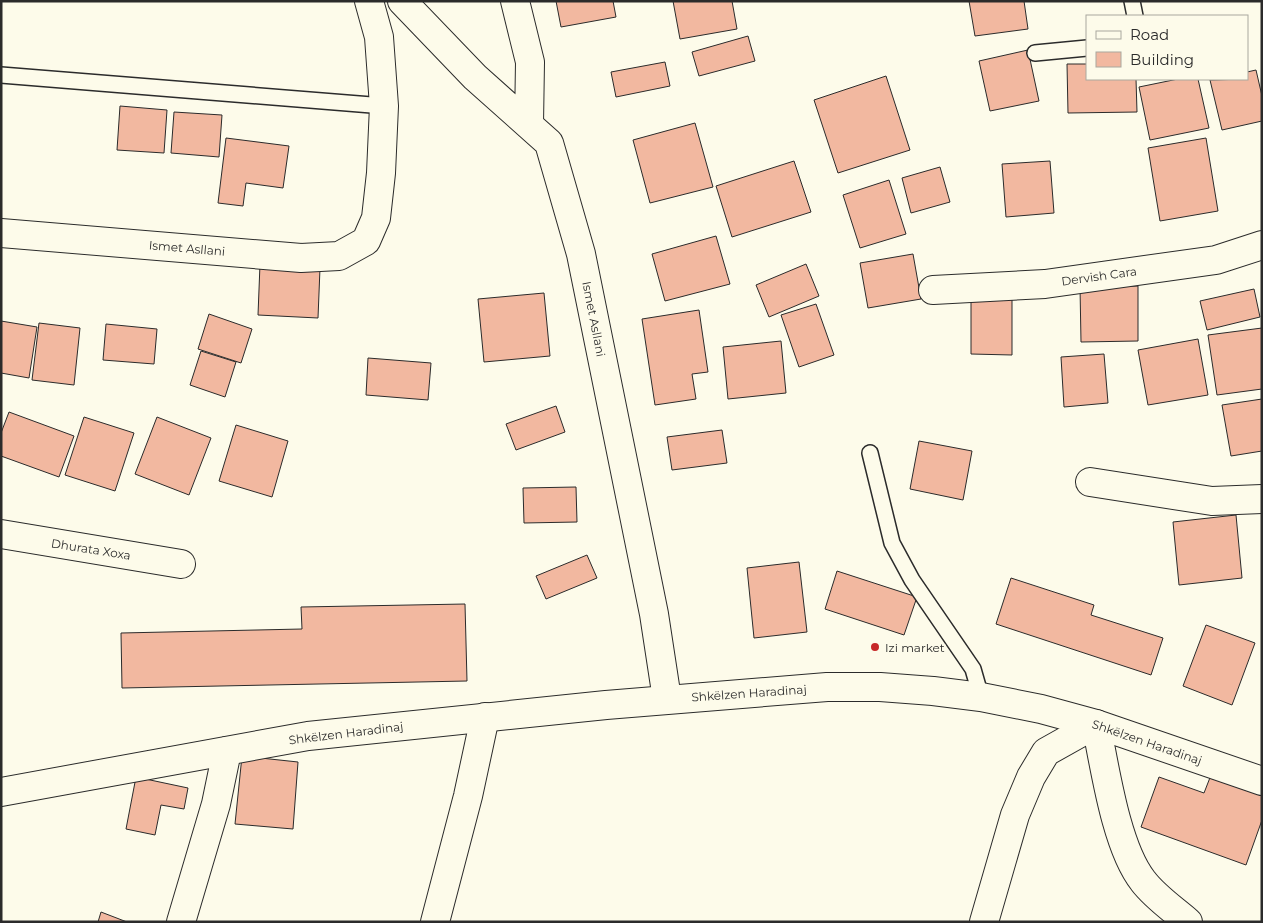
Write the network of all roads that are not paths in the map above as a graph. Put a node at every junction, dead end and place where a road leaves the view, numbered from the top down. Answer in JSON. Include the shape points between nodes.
{"nodes":[{"id":1,"x":369,"y":1,"type":"edge"},
{"id":2,"x":402,"y":1,"type":"edge"},
{"id":3,"x":515,"y":1,"type":"edge"},
{"id":4,"x":1132,"y":1,"type":"edge"},
{"id":5,"x":1135,"y":15,"type":"edge"},
{"id":6,"x":1086,"y":48,"type":"edge"},
{"id":7,"x":1035,"y":53,"type":"dead end"},
{"id":8,"x":1,"y":75,"type":"edge"},
{"id":9,"x":384,"y":106,"type":"junction"},
{"id":10,"x":529,"y":124,"type":"junction"},
{"id":11,"x":1,"y":233,"type":"edge"},
{"id":12,"x":1262,"y":245,"type":"edge"},
{"id":13,"x":933,"y":290,"type":"dead end"},
{"id":14,"x":870,"y":453,"type":"dead end"},
{"id":15,"x":1090,"y":482,"type":"dead end"},
{"id":16,"x":1262,"y":499,"type":"edge"},
{"id":17,"x":1,"y":534,"type":"edge"},
{"id":18,"x":181,"y":564,"type":"dead end"},
{"id":19,"x":981,"y":697,"type":"junction"},
{"id":20,"x":667,"y":699,"type":"junction"},
{"id":21,"x":485,"y":717,"type":"junction"},
{"id":22,"x":1096,"y":724,"type":"junction"},
{"id":23,"x":227,"y":751,"type":"junction"},
{"id":24,"x":1262,"y":781,"type":"edge"},
{"id":25,"x":1,"y":792,"type":"edge"},
{"id":26,"x":181,"y":922,"type":"edge"},
{"id":27,"x":435,"y":922,"type":"edge"},
{"id":28,"x":984,"y":922,"type":"edge"},
{"id":29,"x":1188,"y":922,"type":"edge"}],
"edges":[{"from":1,"to":9,"type":"street","name":"Ismet Asllani","via":[[379,37]]},
{"from":2,"to":10,"type":"street","name":"Ismet Asllani","via":[[475,77]]},
{"from":3,"to":10,"type":"street","via":[[530,62]]},
{"from":4,"to":5,"type":"lane"},
{"from":6,"to":7,"type":"lane"},
{"from":8,"to":9,"type":"lane"},
{"from":9,"to":11,"type":"street","name":"Ismet Asllani","via":[[376,218],[366,241],[339,256],[301,258]]},
{"from":10,"to":20,"type":"street","name":"Ismet Asllani","via":[[549,142],[581,254],[654,614]]},
{"from":12,"to":13,"type":"street","name":"Dervish Cara","via":[[1216,260],[1045,284]]},
{"from":14,"to":19,"type":"lane","via":[[892,542],[912,580],[973,669]]},
{"from":15,"to":16,"type":"street","via":[[1212,501]]},
{"from":17,"to":18,"type":"street","name":"Dhurata Xoxa"},
{"from":19,"to":20,"type":"street","name":"Shkëlzen Haradinaj","via":[[880,687],[827,687]]},
{"from":19,"to":22,"type":"street","name":"Shkëlzen Haradinaj"},
{"from":20,"to":21,"type":"street","name":"Shkëlzen Haradinaj"},
{"from":21,"to":23,"type":"street","name":"Shkëlzen Haradinaj","via":[[308,736]]},
{"from":21,"to":27,"type":"street"},
{"from":22,"to":24,"type":"street","name":"Shkëlzen Haradinaj"},
{"from":22,"to":28,"type":"street","via":[[1046,752],[1031,777],[1016,815]]},
{"from":22,"to":29,"type":"street","via":[[1118,827],[1129,857],[1142,881]]},
{"from":23,"to":25,"type":"street","name":"Shkëlzen Haradinaj"},
{"from":23,"to":26,"type":"street","via":[[216,804]]}]}
